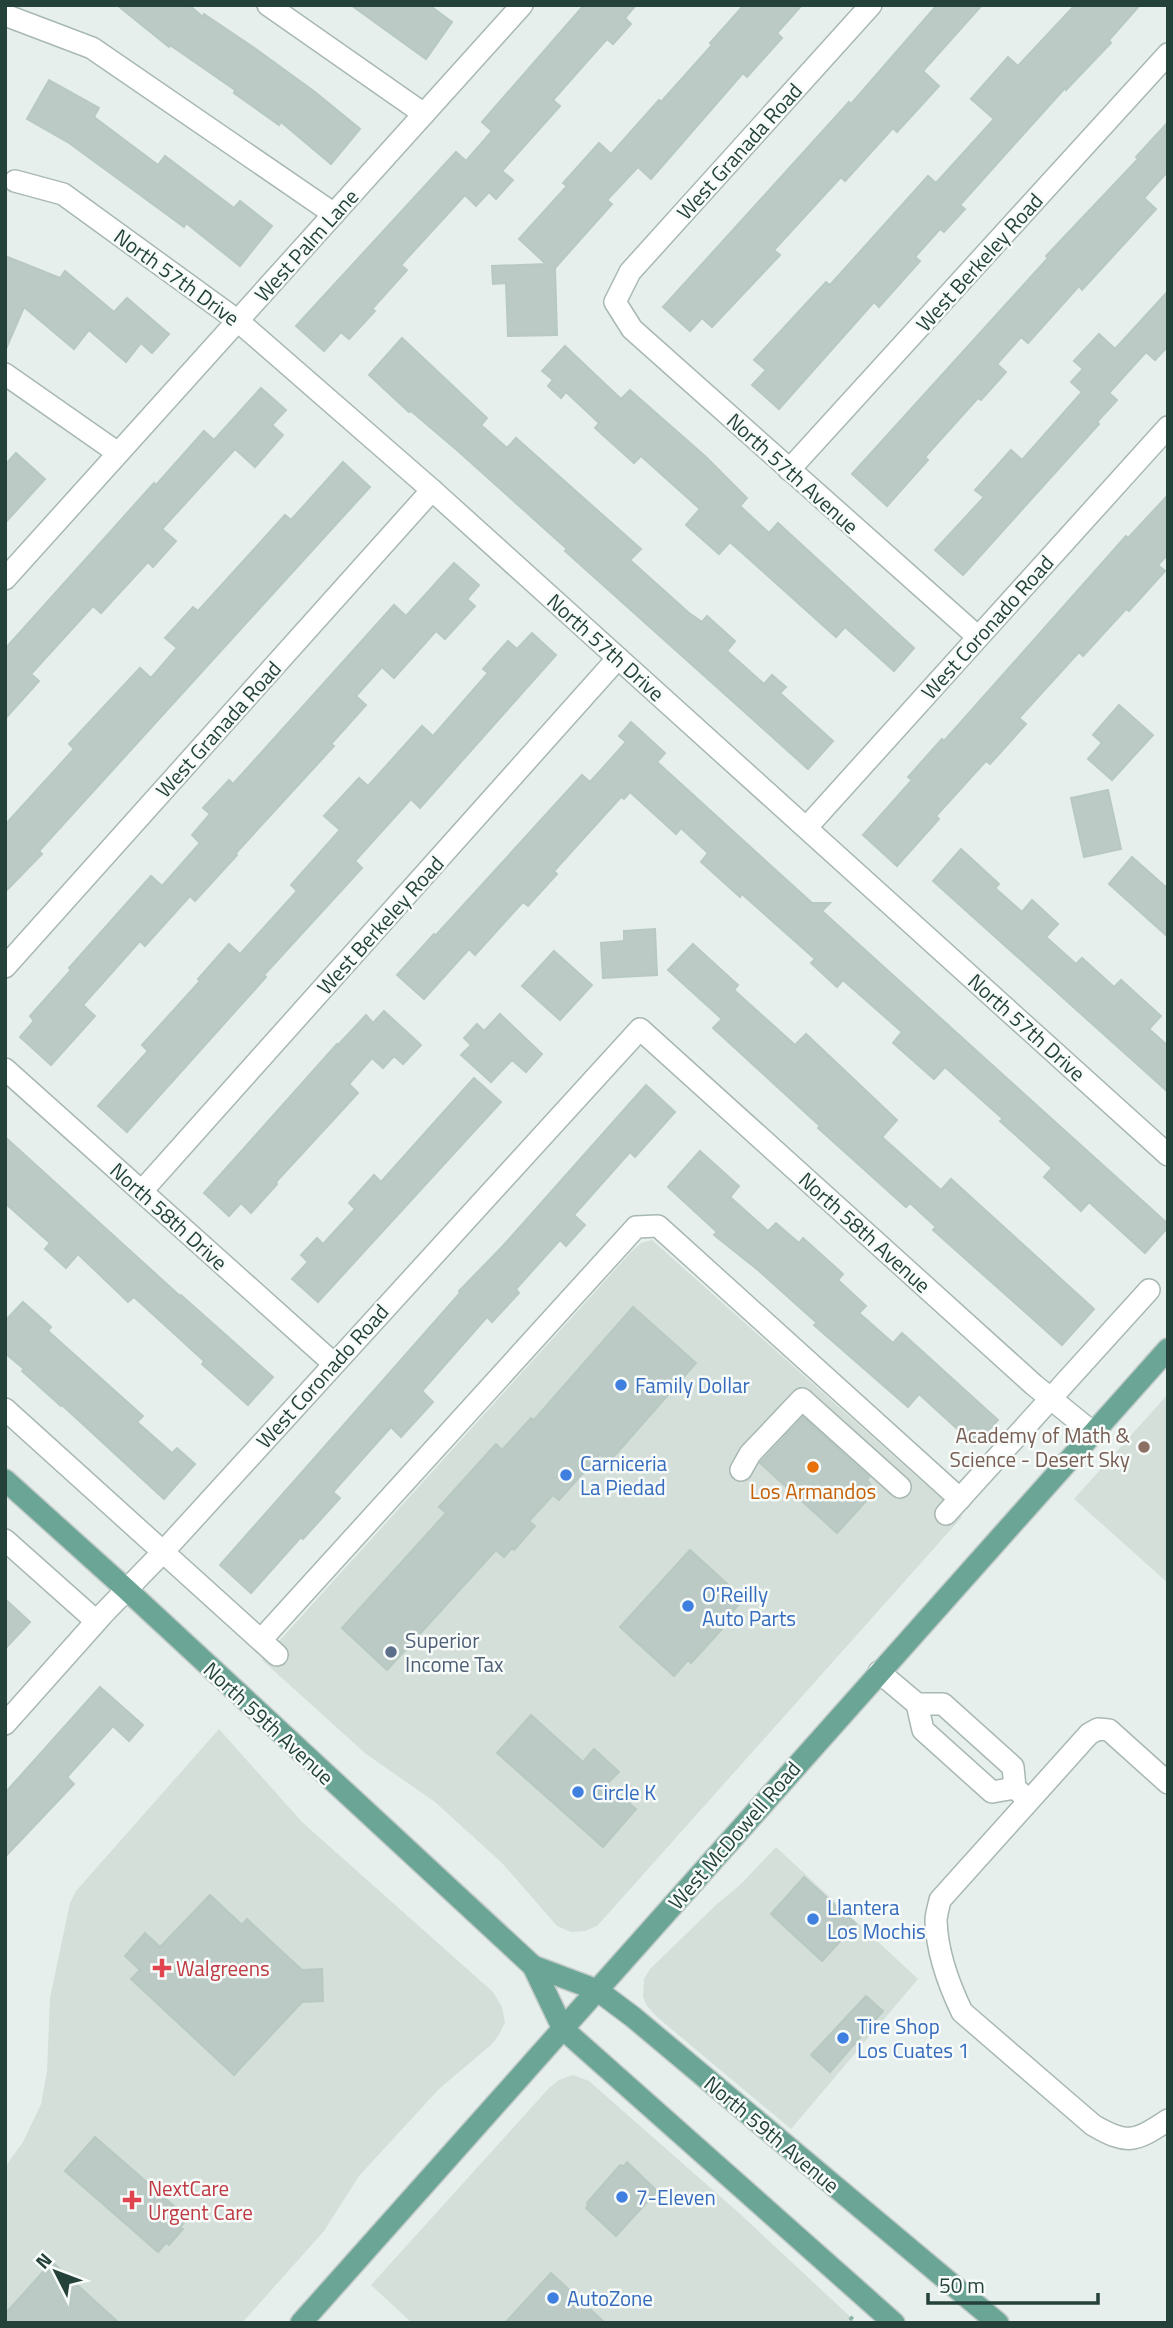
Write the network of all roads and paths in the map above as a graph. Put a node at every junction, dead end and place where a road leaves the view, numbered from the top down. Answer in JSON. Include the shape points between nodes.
{"nodes":[{"id":1,"x":268,"y":5,"type":"edge"},
{"id":2,"x":871,"y":5,"type":"edge"},
{"id":3,"x":517,"y":7,"type":"edge"},
{"id":4,"x":5,"y":15,"type":"edge"},
{"id":5,"x":1168,"y":54,"type":"edge"},
{"id":6,"x":424,"y":114,"type":"junction"},
{"id":7,"x":15,"y":181,"type":"dead end"},
{"id":8,"x":334,"y":214,"type":"junction"},
{"id":9,"x":615,"y":302,"type":"joint"},
{"id":10,"x":238,"y":321,"type":"junction"},
{"id":11,"x":5,"y":374,"type":"edge"},
{"id":12,"x":1168,"y":427,"type":"edge"},
{"id":13,"x":118,"y":453,"type":"junction"},
{"id":14,"x":789,"y":470,"type":"junction"},
{"id":15,"x":432,"y":490,"type":"junction"},
{"id":16,"x":5,"y":579,"type":"edge"},
{"id":17,"x":978,"y":637,"type":"junction"},
{"id":18,"x":618,"y":658,"type":"junction"},
{"id":19,"x":807,"y":827,"type":"junction"},
{"id":20,"x":5,"y":967,"type":"edge"},
{"id":21,"x":640,"y":1029,"type":"joint"},
{"id":22,"x":5,"y":1069,"type":"edge"},
{"id":23,"x":1168,"y":1155,"type":"edge"},
{"id":24,"x":142,"y":1192,"type":"junction"},
{"id":25,"x":1149,"y":1290,"type":"dead end"},
{"id":26,"x":1168,"y":1349,"type":"edge"},
{"id":27,"x":333,"y":1363,"type":"junction"},
{"id":28,"x":1051,"y":1398,"type":"junction"},
{"id":29,"x":5,"y":1409,"type":"edge"},
{"id":30,"x":1092,"y":1432,"type":"junction"},
{"id":31,"x":741,"y":1470,"type":"dead end"},
{"id":32,"x":5,"y":1480,"type":"edge"},
{"id":33,"x":900,"y":1487,"type":"dead end"},
{"id":34,"x":5,"y":1540,"type":"edge"},
{"id":35,"x":163,"y":1552,"type":"junction"},
{"id":36,"x":126,"y":1589,"type":"junction"},
{"id":37,"x":96,"y":1621,"type":"junction"},
{"id":38,"x":261,"y":1640,"type":"junction"},
{"id":39,"x":277,"y":1655,"type":"dead end"},
{"id":40,"x":878,"y":1672,"type":"junction"},
{"id":41,"x":917,"y":1704,"type":"junction"},
{"id":42,"x":5,"y":1724,"type":"edge"},
{"id":43,"x":1168,"y":1783,"type":"edge"},
{"id":44,"x":1022,"y":1794,"type":"junction"},
{"id":45,"x":533,"y":1966,"type":"junction"},
{"id":46,"x":597,"y":1990,"type":"junction"},
{"id":47,"x":563,"y":2029,"type":"junction"},
{"id":48,"x":1168,"y":2120,"type":"edge"},
{"id":49,"x":850,"y":2317,"type":"dead end"},
{"id":50,"x":301,"y":2323,"type":"edge"},
{"id":51,"x":856,"y":2323,"type":"edge"},
{"id":52,"x":894,"y":2323,"type":"edge"},
{"id":53,"x":998,"y":2323,"type":"edge"}],
"edges":[{"from":1,"to":6,"type":"street"},
{"from":2,"to":9,"type":"street","name":"West Granada Road","via":[[630,272]]},
{"from":3,"to":6,"type":"street","name":"West Palm Lane"},
{"from":4,"to":8,"type":"street","via":[[92,48]]},
{"from":5,"to":14,"type":"street","name":"West Berkeley Road"},
{"from":6,"to":8,"type":"street","name":"West Palm Lane"},
{"from":7,"to":10,"type":"street","name":"North 57th Drive","via":[[63,194]]},
{"from":8,"to":10,"type":"street","name":"West Palm Lane"},
{"from":9,"to":14,"type":"street","name":"North 57th Avenue","via":[[632,329]]},
{"from":10,"to":13,"type":"street","name":"West Palm Lane"},
{"from":10,"to":15,"type":"street","name":"North 57th Drive"},
{"from":11,"to":13,"type":"street"},
{"from":12,"to":17,"type":"street","name":"West Coronado Road"},
{"from":13,"to":16,"type":"street","name":"West Palm Lane"},
{"from":14,"to":17,"type":"street","name":"North 57th Avenue"},
{"from":15,"to":18,"type":"street","name":"North 57th Drive"},
{"from":15,"to":20,"type":"street","name":"West Granada Road"},
{"from":17,"to":19,"type":"street","name":"West Coronado Road"},
{"from":18,"to":19,"type":"street","name":"North 57th Drive"},
{"from":18,"to":24,"type":"street","name":"West Berkeley Road"},
{"from":19,"to":23,"type":"street","name":"North 57th Drive"},
{"from":21,"to":27,"type":"street","name":"West Coronado Road"},
{"from":21,"to":28,"type":"street","name":"North 58th Avenue"},
{"from":22,"to":24,"type":"street","name":"North 58th Drive"},
{"from":24,"to":27,"type":"street","name":"North 58th Drive"},
{"from":25,"to":28,"type":"street"},
{"from":26,"to":30,"type":"main road","name":"West McDowell Road"},
{"from":27,"to":35,"type":"street","name":"West Coronado Road"},
{"from":28,"to":30,"type":"street","name":"North 58th Avenue"},
{"from":28,"to":38,"type":"street","via":[[953,1507],[658,1226],[636,1227]]},
{"from":29,"to":35,"type":"street"},
{"from":30,"to":40,"type":"main road","name":"West McDowell Road"},
{"from":31,"to":33,"type":"street","via":[[750,1454],[802,1399]]},
{"from":32,"to":36,"type":"main road","name":"North 59th Avenue"},
{"from":34,"to":37,"type":"street"},
{"from":35,"to":36,"type":"street","name":"West Coronado Road"},
{"from":35,"to":38,"type":"street"},
{"from":36,"to":37,"type":"street","name":"West Coronado Road"},
{"from":36,"to":45,"type":"main road","name":"North 59th Avenue"},
{"from":37,"to":42,"type":"street","name":"West Coronado Road"},
{"from":38,"to":39,"type":"street"},
{"from":40,"to":41,"type":"street"},
{"from":40,"to":46,"type":"main road","name":"West McDowell Road"},
{"from":41,"to":44,"type":"street","via":[[943,1704],[1013,1767]]},
{"from":41,"to":44,"type":"street","via":[[923,1730],[992,1792]]},
{"from":43,"to":44,"type":"street","via":[[1109,1730],[1098,1729]]},
{"from":44,"to":48,"type":"street","via":[[940,1900],[936,1921],[953,1993],[962,2012],[1108,2134],[1125,2140]]},
{"from":45,"to":46,"type":"main road","name":"North 59th Avenue"},
{"from":45,"to":47,"type":"main road","name":"North 59th Avenue"},
{"from":46,"to":47,"type":"main road","name":"West McDowell Road"},
{"from":46,"to":53,"type":"main road","name":"North 59th Avenue"},
{"from":47,"to":50,"type":"main road","name":"West McDowell Road"},
{"from":47,"to":52,"type":"main road","name":"North 59th Avenue"},
{"from":49,"to":51,"type":"path"}]}
